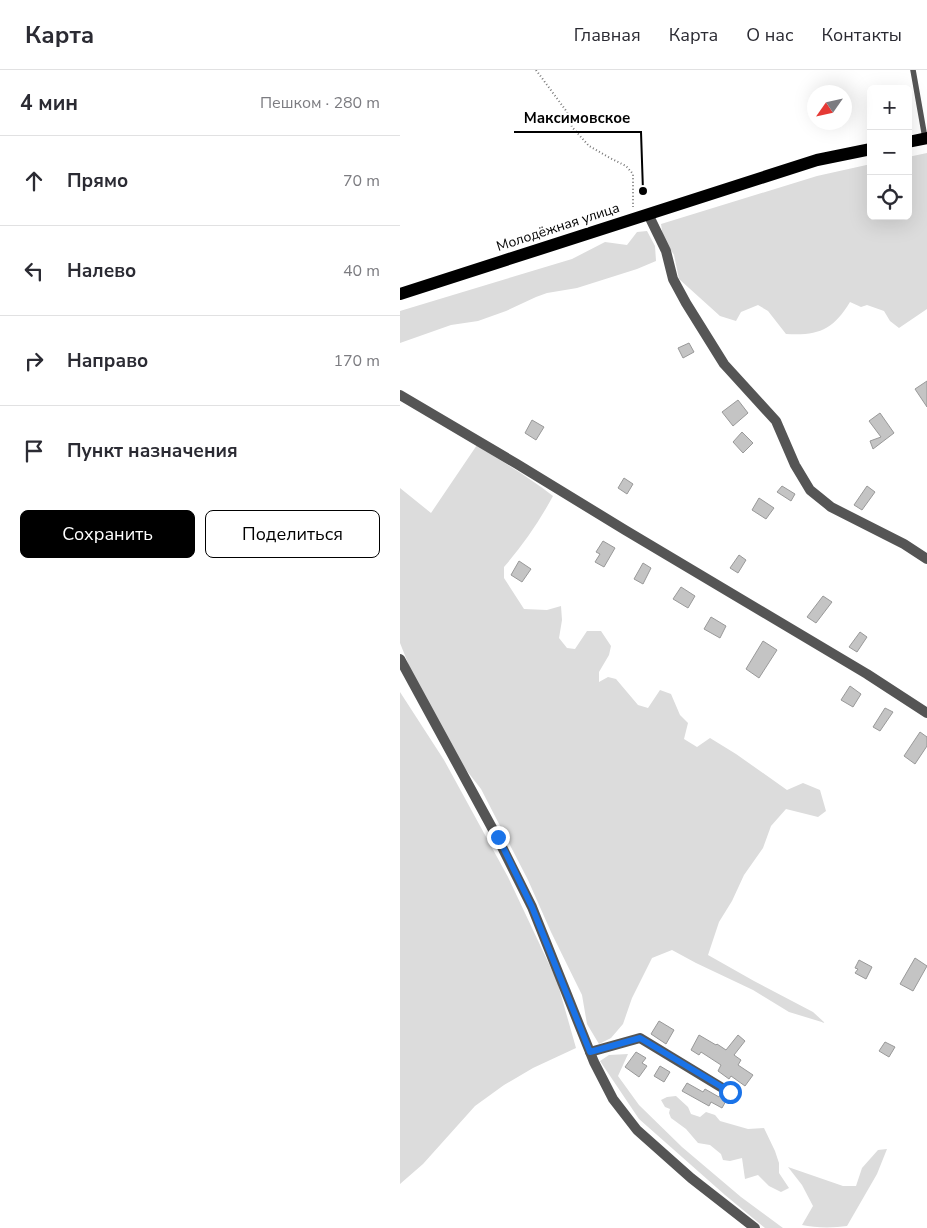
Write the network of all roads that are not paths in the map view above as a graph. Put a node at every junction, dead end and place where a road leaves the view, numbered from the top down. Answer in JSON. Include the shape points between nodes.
{"nodes":[{"id":1,"x":913,"y":70,"type":"edge"},
{"id":2,"x":926,"y":138,"type":"edge"},
{"id":3,"x":912,"y":141,"type":"edge"},
{"id":4,"x":867,"y":150,"type":"edge"},
{"id":5,"x":648,"y":214,"type":"junction"},
{"id":6,"x":400,"y":294,"type":"edge"},
{"id":7,"x":400,"y":396,"type":"edge"},
{"id":8,"x":927,"y":559,"type":"edge"},
{"id":9,"x":400,"y":659,"type":"edge"},
{"id":10,"x":927,"y":712,"type":"edge"},
{"id":11,"x":590,"y":1052,"type":"junction"},
{"id":12,"x":730,"y":1092,"type":"dead end"},
{"id":13,"x":755,"y":1228,"type":"edge"}],
"edges":[{"from":1,"to":2,"type":"lane"},
{"from":2,"to":3,"type":"main road"},
{"from":4,"to":5,"type":"main road","name":"Молодёжная улица","via":[[817,160]]},
{"from":5,"to":6,"type":"main road","name":"Молодёжная улица"},
{"from":5,"to":8,"type":"street","via":[[666,251],[673,279],[686,303],[724,364],[776,422],[810,490],[831,507]]},
{"from":7,"to":10,"type":"street"},
{"from":9,"to":11,"type":"street","via":[[498,837],[532,907]]},
{"from":11,"to":12,"type":"street","via":[[640,1038]]},
{"from":11,"to":13,"type":"street","via":[[613,1098],[637,1130]]}]}
